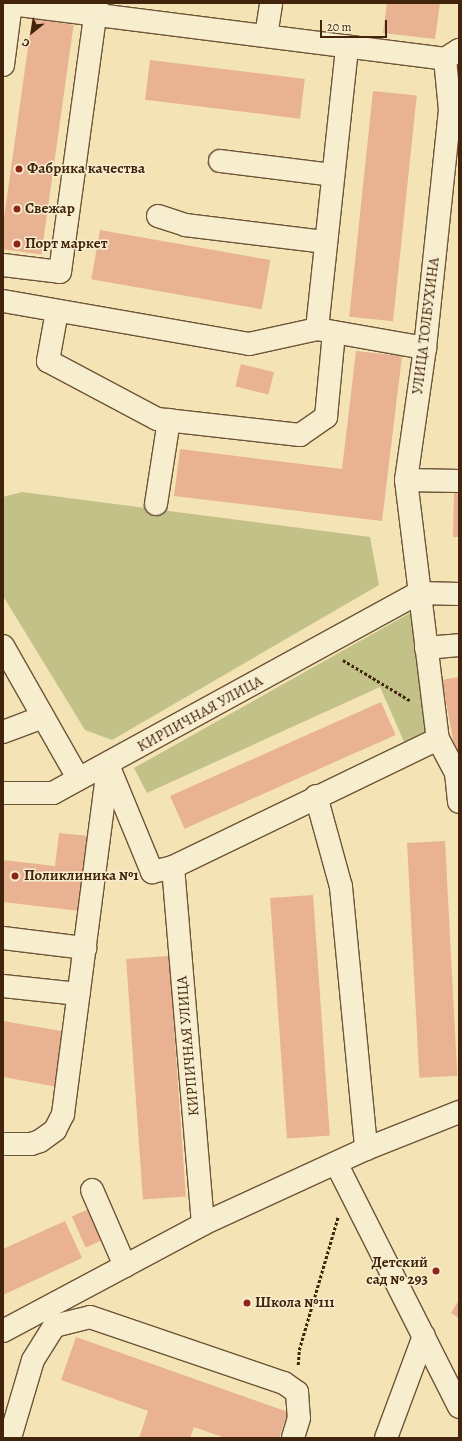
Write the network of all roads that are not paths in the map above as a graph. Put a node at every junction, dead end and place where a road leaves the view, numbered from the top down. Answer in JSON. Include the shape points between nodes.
{"nodes":[{"id":1,"x":8,"y":3,"type":"edge"},
{"id":2,"x":271,"y":3,"type":"edge"},
{"id":3,"x":96,"y":9,"type":"edge"},
{"id":4,"x":151,"y":12,"type":"edge"},
{"id":5,"x":266,"y":36,"type":"junction"},
{"id":6,"x":347,"y":47,"type":"junction"},
{"id":7,"x":452,"y":54,"type":"edge"},
{"id":8,"x":3,"y":65,"type":"edge"},
{"id":9,"x":454,"y":111,"type":"edge"},
{"id":10,"x":220,"y":160,"type":"dead end"},
{"id":11,"x":333,"y":175,"type":"junction"},
{"id":12,"x":158,"y":216,"type":"dead end"},
{"id":13,"x":326,"y":242,"type":"junction"},
{"id":14,"x":3,"y":265,"type":"edge"},
{"id":15,"x":3,"y":301,"type":"edge"},
{"id":16,"x":57,"y":311,"type":"junction"},
{"id":17,"x":325,"y":331,"type":"junction"},
{"id":18,"x":425,"y":348,"type":"junction"},
{"id":19,"x":169,"y":420,"type":"junction"},
{"id":20,"x":406,"y":480,"type":"junction"},
{"id":21,"x":459,"y":481,"type":"edge"},
{"id":22,"x":156,"y":504,"type":"dead end"},
{"id":23,"x":420,"y":593,"type":"junction"},
{"id":24,"x":459,"y":594,"type":"edge"},
{"id":25,"x":459,"y":645,"type":"edge"},
{"id":26,"x":3,"y":646,"type":"edge"},
{"id":27,"x":426,"y":648,"type":"junction"},
{"id":28,"x":43,"y":717,"type":"junction"},
{"id":29,"x":3,"y":732,"type":"edge"},
{"id":30,"x":438,"y":739,"type":"junction"},
{"id":31,"x":108,"y":764,"type":"junction"},
{"id":32,"x":458,"y":772,"type":"edge"},
{"id":33,"x":78,"y":778,"type":"junction"},
{"id":34,"x":3,"y":793,"type":"edge"},
{"id":35,"x":316,"y":796,"type":"junction"},
{"id":36,"x":459,"y":802,"type":"edge"},
{"id":37,"x":173,"y":867,"type":"junction"},
{"id":38,"x":3,"y":938,"type":"edge"},
{"id":39,"x":84,"y":948,"type":"junction"},
{"id":40,"x":3,"y":986,"type":"edge"},
{"id":41,"x":79,"y":994,"type":"junction"},
{"id":42,"x":459,"y":1112,"type":"edge"},
{"id":43,"x":3,"y":1144,"type":"edge"},
{"id":44,"x":366,"y":1149,"type":"junction"},
{"id":45,"x":336,"y":1163,"type":"junction"},
{"id":46,"x":92,"y":1190,"type":"dead end"},
{"id":47,"x":203,"y":1224,"type":"junction"},
{"id":48,"x":125,"y":1266,"type":"junction"},
{"id":49,"x":3,"y":1332,"type":"edge"},
{"id":50,"x":424,"y":1336,"type":"junction"},
{"id":51,"x":459,"y":1407,"type":"edge"},
{"id":52,"x":10,"y":1438,"type":"edge"},
{"id":53,"x":293,"y":1438,"type":"edge"},
{"id":54,"x":386,"y":1438,"type":"edge"}],
"edges":[{"from":1,"to":3,"type":"street"},
{"from":1,"to":8,"type":"street"},
{"from":2,"to":5,"type":"street"},
{"from":3,"to":4,"type":"street"},
{"from":3,"to":14,"type":"street","via":[[60,272]]},
{"from":4,"to":5,"type":"street"},
{"from":5,"to":6,"type":"street"},
{"from":6,"to":7,"type":"street"},
{"from":6,"to":11,"type":"street"},
{"from":7,"to":9,"type":"street","name":"УЛИЦА ТОЛБУХИНА"},
{"from":9,"to":18,"type":"street","name":"УЛИЦА ТОЛБУХИНА"},
{"from":10,"to":11,"type":"street"},
{"from":11,"to":13,"type":"street"},
{"from":12,"to":13,"type":"street","via":[[185,225]]},
{"from":13,"to":17,"type":"street"},
{"from":15,"to":16,"type":"street"},
{"from":16,"to":17,"type":"street","via":[[248,344]]},
{"from":16,"to":19,"type":"street","via":[[48,361],[158,419]]},
{"from":17,"to":18,"type":"street"},
{"from":17,"to":19,"type":"street","via":[[326,417],[300,435]]},
{"from":18,"to":20,"type":"street","name":"УЛИЦА ТОЛБУХИНА"},
{"from":19,"to":22,"type":"street"},
{"from":20,"to":21,"type":"street"},
{"from":20,"to":23,"type":"street","name":"УЛИЦА ТОЛБУХИНА"},
{"from":23,"to":24,"type":"street"},
{"from":23,"to":27,"type":"street","name":"УЛИЦА ТОЛБУХИНА"},
{"from":23,"to":31,"type":"street","name":"КИРПИЧНАЯ УЛИЦА"},
{"from":25,"to":27,"type":"street"},
{"from":26,"to":28,"type":"street"},
{"from":27,"to":30,"type":"street","name":"УЛИЦА ТОЛБУХИНА"},
{"from":28,"to":29,"type":"street"},
{"from":28,"to":33,"type":"street"},
{"from":30,"to":32,"type":"street"},
{"from":30,"to":35,"type":"street"},
{"from":31,"to":33,"type":"street","name":"КИРПИЧНАЯ УЛИЦА"},
{"from":31,"to":37,"type":"street","via":[[152,872]]},
{"from":31,"to":39,"type":"street"},
{"from":32,"to":36,"type":"street"},
{"from":33,"to":34,"type":"street","name":"КИРПИЧНАЯ УЛИЦА","via":[[53,793]]},
{"from":35,"to":37,"type":"street"},
{"from":35,"to":44,"type":"street","via":[[341,887]]},
{"from":37,"to":47,"type":"street","name":"КИРПИЧНАЯ УЛИЦА"},
{"from":38,"to":39,"type":"street"},
{"from":39,"to":41,"type":"street"},
{"from":40,"to":41,"type":"street"},
{"from":41,"to":43,"type":"street","via":[[60,1124],[40,1141],[31,1144]]},
{"from":42,"to":44,"type":"street"},
{"from":44,"to":45,"type":"street"},
{"from":45,"to":47,"type":"street"},
{"from":45,"to":50,"type":"street"},
{"from":46,"to":48,"type":"street"},
{"from":47,"to":48,"type":"street"},
{"from":48,"to":49,"type":"street"},
{"from":50,"to":51,"type":"street"},
{"from":50,"to":54,"type":"street"},
{"from":52,"to":53,"type":"street","via":[[33,1360],[54,1326],[90,1317],[284,1383],[297,1392],[299,1418]]}]}
